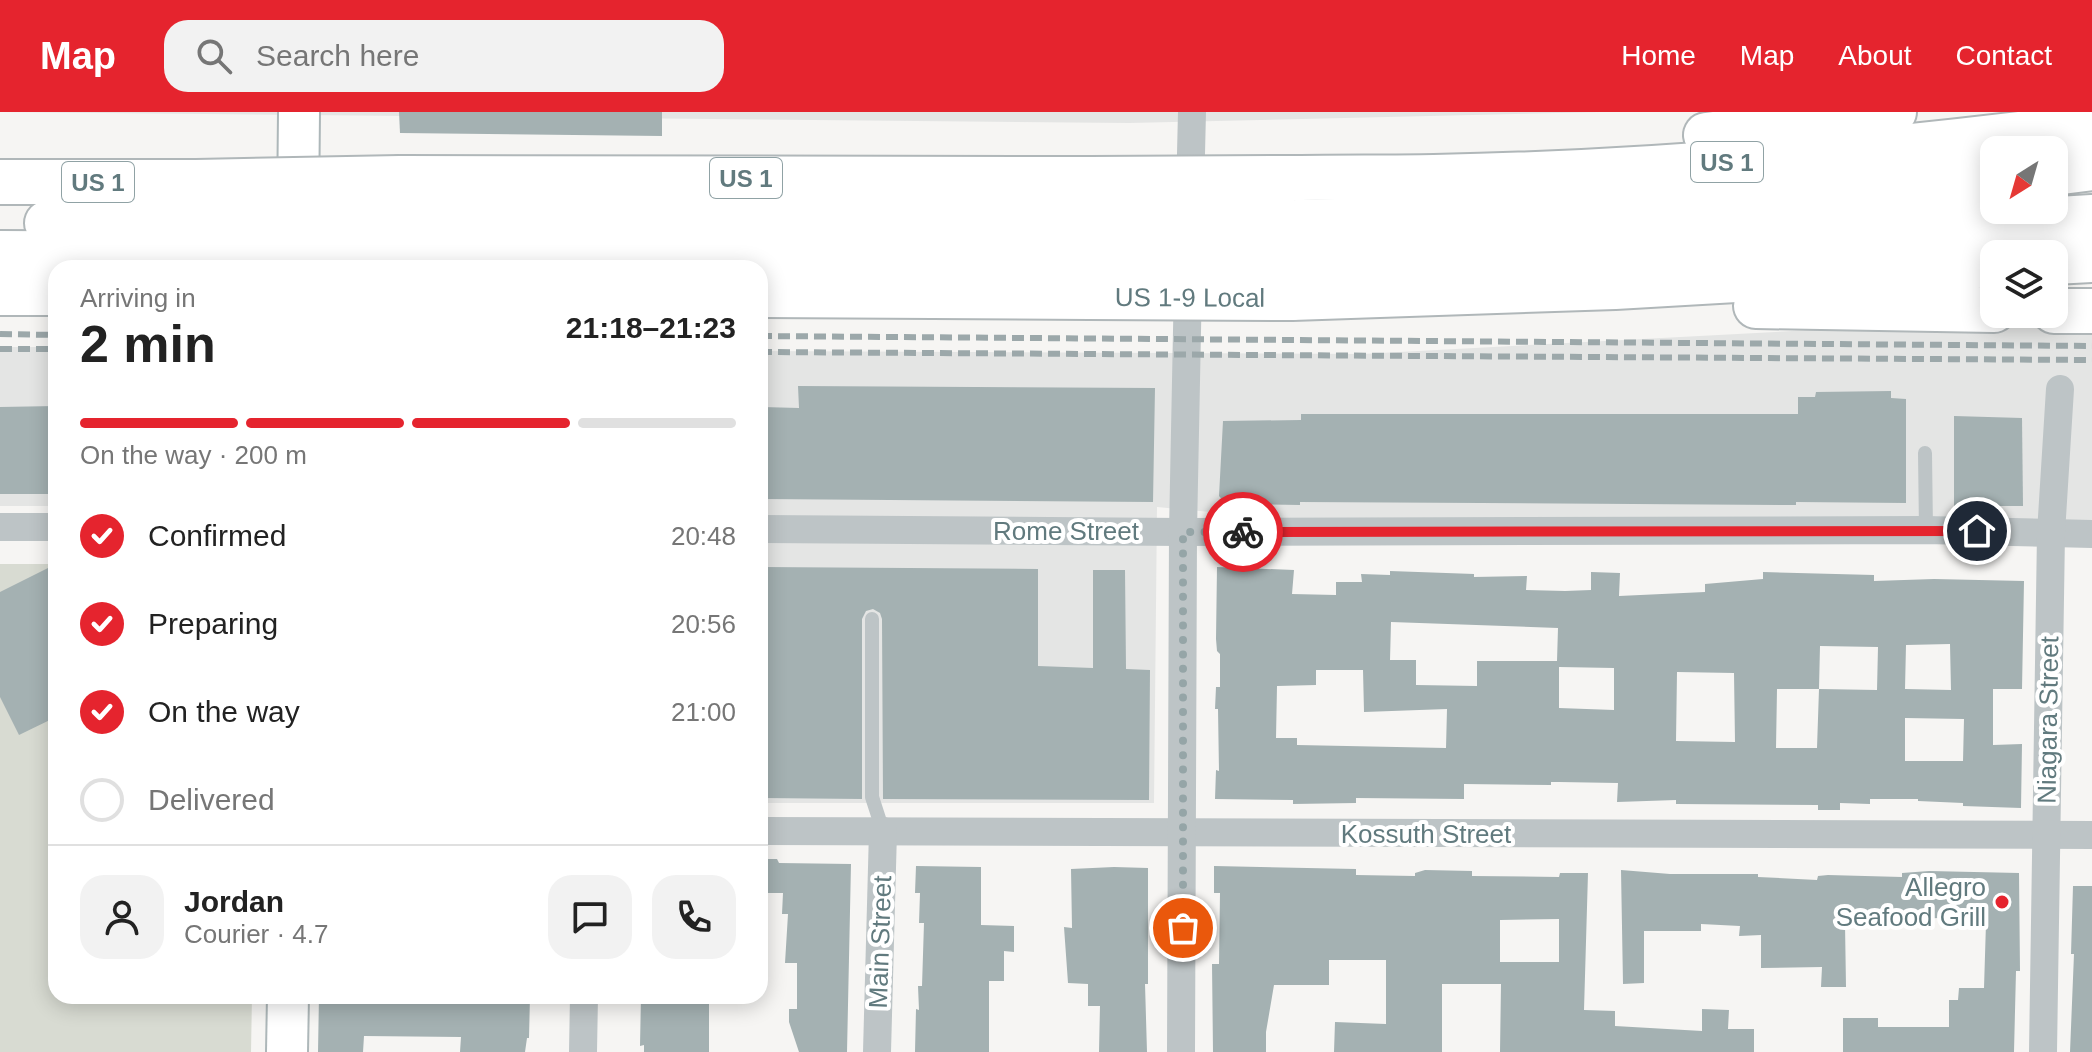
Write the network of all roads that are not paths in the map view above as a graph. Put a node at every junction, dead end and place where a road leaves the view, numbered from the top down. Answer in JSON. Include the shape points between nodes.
{"nodes":[{"id":1,"x":299,"y":112,"type":"edge"},
{"id":2,"x":1192,"y":112,"type":"edge"},
{"id":3,"x":1894,"y":112,"type":"edge"},
{"id":4,"x":2092,"y":125,"type":"edge"},
{"id":5,"x":2092,"y":168,"type":"edge"},
{"id":6,"x":2068,"y":171,"type":"edge"},
{"id":7,"x":1361,"y":177,"type":"junction"},
{"id":8,"x":1980,"y":180,"type":"edge"},
{"id":9,"x":0,"y":182,"type":"edge"},
{"id":10,"x":399,"y":217,"type":"junction"},
{"id":11,"x":2092,"y":217,"type":"edge"},
{"id":12,"x":196,"y":219,"type":"junction"},
{"id":13,"x":0,"y":223,"type":"edge"},
{"id":14,"x":1090,"y":238,"type":"junction"},
{"id":15,"x":1293,"y":238,"type":"junction"},
{"id":16,"x":0,"y":253,"type":"edge"},
{"id":17,"x":297,"y":260,"type":"edge"},
{"id":18,"x":2092,"y":260,"type":"edge"},
{"id":19,"x":2068,"y":261,"type":"edge"},
{"id":20,"x":1980,"y":266,"type":"edge"},
{"id":21,"x":1615,"y":287,"type":"junction"},
{"id":22,"x":0,"y":293,"type":"edge"},
{"id":23,"x":48,"y":293,"type":"edge"},
{"id":24,"x":768,"y":294,"type":"edge"},
{"id":25,"x":1980,"y":310,"type":"edge"},
{"id":26,"x":2068,"y":311,"type":"edge"},
{"id":27,"x":2092,"y":311,"type":"edge"},
{"id":28,"x":2060,"y":389,"type":"dead end"},
{"id":29,"x":1925,"y":453,"type":"dead end"},
{"id":30,"x":0,"y":527,"type":"edge"},
{"id":31,"x":48,"y":527,"type":"edge"},
{"id":32,"x":768,"y":529,"type":"edge"},
{"id":33,"x":1926,"y":530,"type":"junction"},
{"id":34,"x":1183,"y":532,"type":"junction"},
{"id":35,"x":2051,"y":533,"type":"junction"},
{"id":36,"x":2092,"y":534,"type":"edge"},
{"id":37,"x":872,"y":619,"type":"dead end"},
{"id":38,"x":768,"y":831,"type":"edge"},
{"id":39,"x":883,"y":831,"type":"junction"},
{"id":40,"x":1184,"y":834,"type":"junction"},
{"id":41,"x":2047,"y":835,"type":"junction"},
{"id":42,"x":2092,"y":835,"type":"edge"},
{"id":43,"x":288,"y":1004,"type":"edge"},
{"id":44,"x":584,"y":1004,"type":"edge"},
{"id":45,"x":287,"y":1052,"type":"edge"},
{"id":46,"x":583,"y":1052,"type":"edge"},
{"id":47,"x":877,"y":1052,"type":"edge"},
{"id":48,"x":1181,"y":1052,"type":"edge"},
{"id":49,"x":2043,"y":1052,"type":"edge"}],
"edges":[{"from":1,"to":17,"type":"street"},
{"from":2,"to":34,"type":"street"},
{"from":3,"to":7,"type":"highway","via":[[1504,153]]},
{"from":4,"to":7,"type":"highway","number":"US 1","via":[[1792,158]]},
{"from":5,"to":6,"type":"highway"},
{"from":7,"to":14,"type":"highway","number":"US 1","bridge":true,"via":[[1295,178]]},
{"from":8,"to":15,"type":"highway"},
{"from":9,"to":12,"type":"highway","number":"US 1"},
{"from":10,"to":12,"type":"highway","number":"US 1","bridge":true},
{"from":10,"to":12,"type":"highway","bridge":true},
{"from":10,"to":14,"type":"highway","number":"US 1"},
{"from":10,"to":14,"type":"highway"},
{"from":11,"to":15,"type":"highway","via":[[1576,249],[1366,255]]},
{"from":12,"to":13,"type":"highway"},
{"from":12,"to":16,"type":"highway"},
{"from":14,"to":15,"type":"highway","bridge":true},
{"from":14,"to":21,"type":"highway","name":"US 1-9 Local","number":"US 1","bridge":true,"via":[[1292,298]]},
{"from":14,"to":24,"type":"highway","number":"US 1"},
{"from":18,"to":19,"type":"highway"},
{"from":20,"to":21,"type":"highway","number":"US 1"},
{"from":21,"to":25,"type":"highway","via":[[1706,305]]},
{"from":22,"to":23,"type":"highway"},
{"from":26,"to":27,"type":"highway"},
{"from":28,"to":35,"type":"street","name":"Niagara Street"},
{"from":29,"to":33,"type":"lane"},
{"from":30,"to":31,"type":"street"},
{"from":32,"to":34,"type":"street","name":"Rome Street"},
{"from":33,"to":34,"type":"street","name":"Rome Street"},
{"from":33,"to":35,"type":"street","name":"Rome Street"},
{"from":34,"to":40,"type":"street"},
{"from":35,"to":36,"type":"street","name":"Rome Street"},
{"from":35,"to":41,"type":"street","name":"Niagara Street"},
{"from":37,"to":39,"type":"lane","via":[[872,797]]},
{"from":38,"to":39,"type":"street","name":"Kossuth Street"},
{"from":39,"to":40,"type":"street","name":"Kossuth Street"},
{"from":39,"to":47,"type":"street","name":"Main Street"},
{"from":40,"to":41,"type":"street","name":"Kossuth Street"},
{"from":40,"to":48,"type":"street"},
{"from":41,"to":42,"type":"street","name":"Kossuth Street"},
{"from":41,"to":49,"type":"street","name":"Niagara Street"},
{"from":43,"to":45,"type":"street"},
{"from":44,"to":46,"type":"street"}]}
